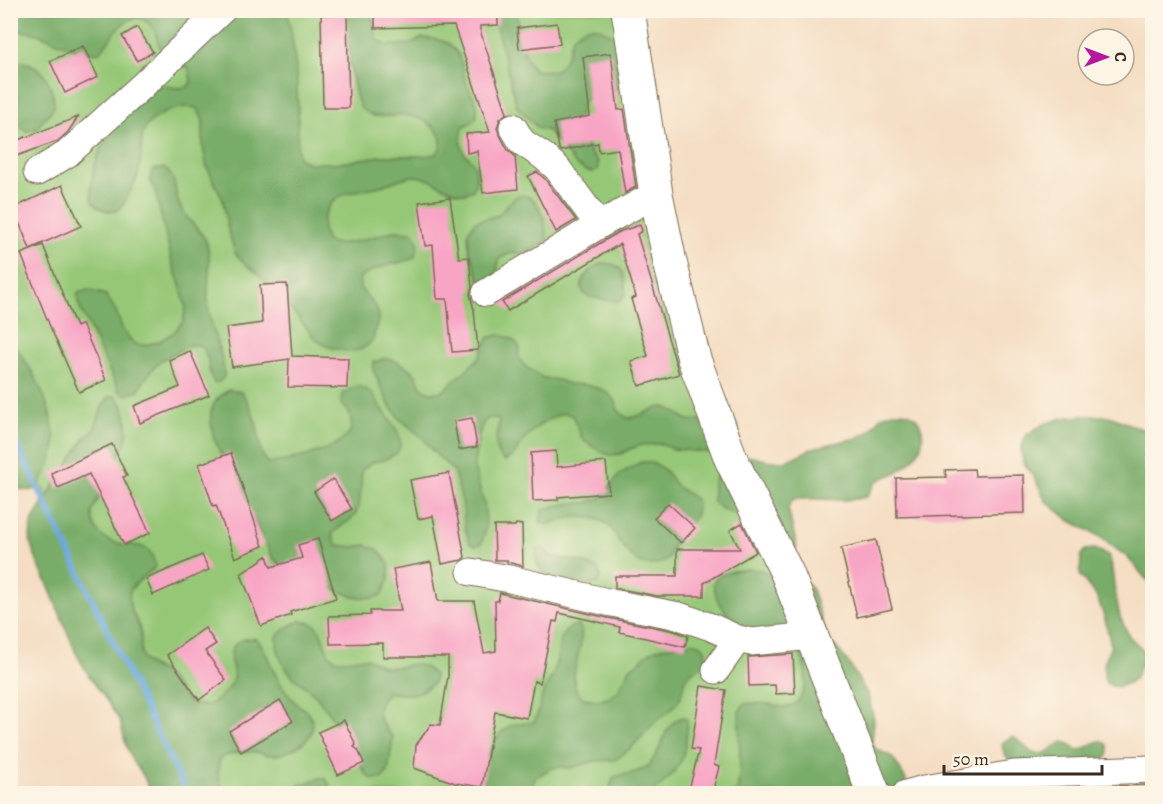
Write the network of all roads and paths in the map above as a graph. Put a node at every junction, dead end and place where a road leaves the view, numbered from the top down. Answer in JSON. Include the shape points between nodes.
{"nodes":[{"id":1,"x":222,"y":10,"type":"edge"},
{"id":2,"x":628,"y":10,"type":"edge"},
{"id":3,"x":513,"y":127,"type":"dead end"},
{"id":4,"x":37,"y":172,"type":"dead end"},
{"id":5,"x":656,"y":194,"type":"junction"},
{"id":6,"x":599,"y":225,"type":"junction"},
{"id":7,"x":486,"y":292,"type":"dead end"},
{"id":8,"x":471,"y":572,"type":"dead end"},
{"id":9,"x":812,"y":636,"type":"junction"},
{"id":10,"x":738,"y":639,"type":"junction"},
{"id":11,"x":716,"y":670,"type":"dead end"},
{"id":12,"x":1152,"y":769,"type":"edge"},
{"id":13,"x":874,"y":794,"type":"edge"},
{"id":14,"x":906,"y":794,"type":"edge"}],
"edges":[{"from":1,"to":4,"type":"lane","via":[[88,136]]},
{"from":2,"to":5,"type":"main road"},
{"from":3,"to":6,"type":"lane","via":[[522,142],[557,168]]},
{"from":5,"to":6,"type":"lane"},
{"from":5,"to":9,"type":"main road","via":[[694,359],[731,459],[787,573]]},
{"from":6,"to":7,"type":"lane"},
{"from":8,"to":10,"type":"lane","via":[[679,616]]},
{"from":9,"to":10,"type":"lane","via":[[751,642]]},
{"from":9,"to":13,"type":"main road"},
{"from":10,"to":11,"type":"lane"},
{"from":12,"to":14,"type":"lane","via":[[1014,774]]}]}
